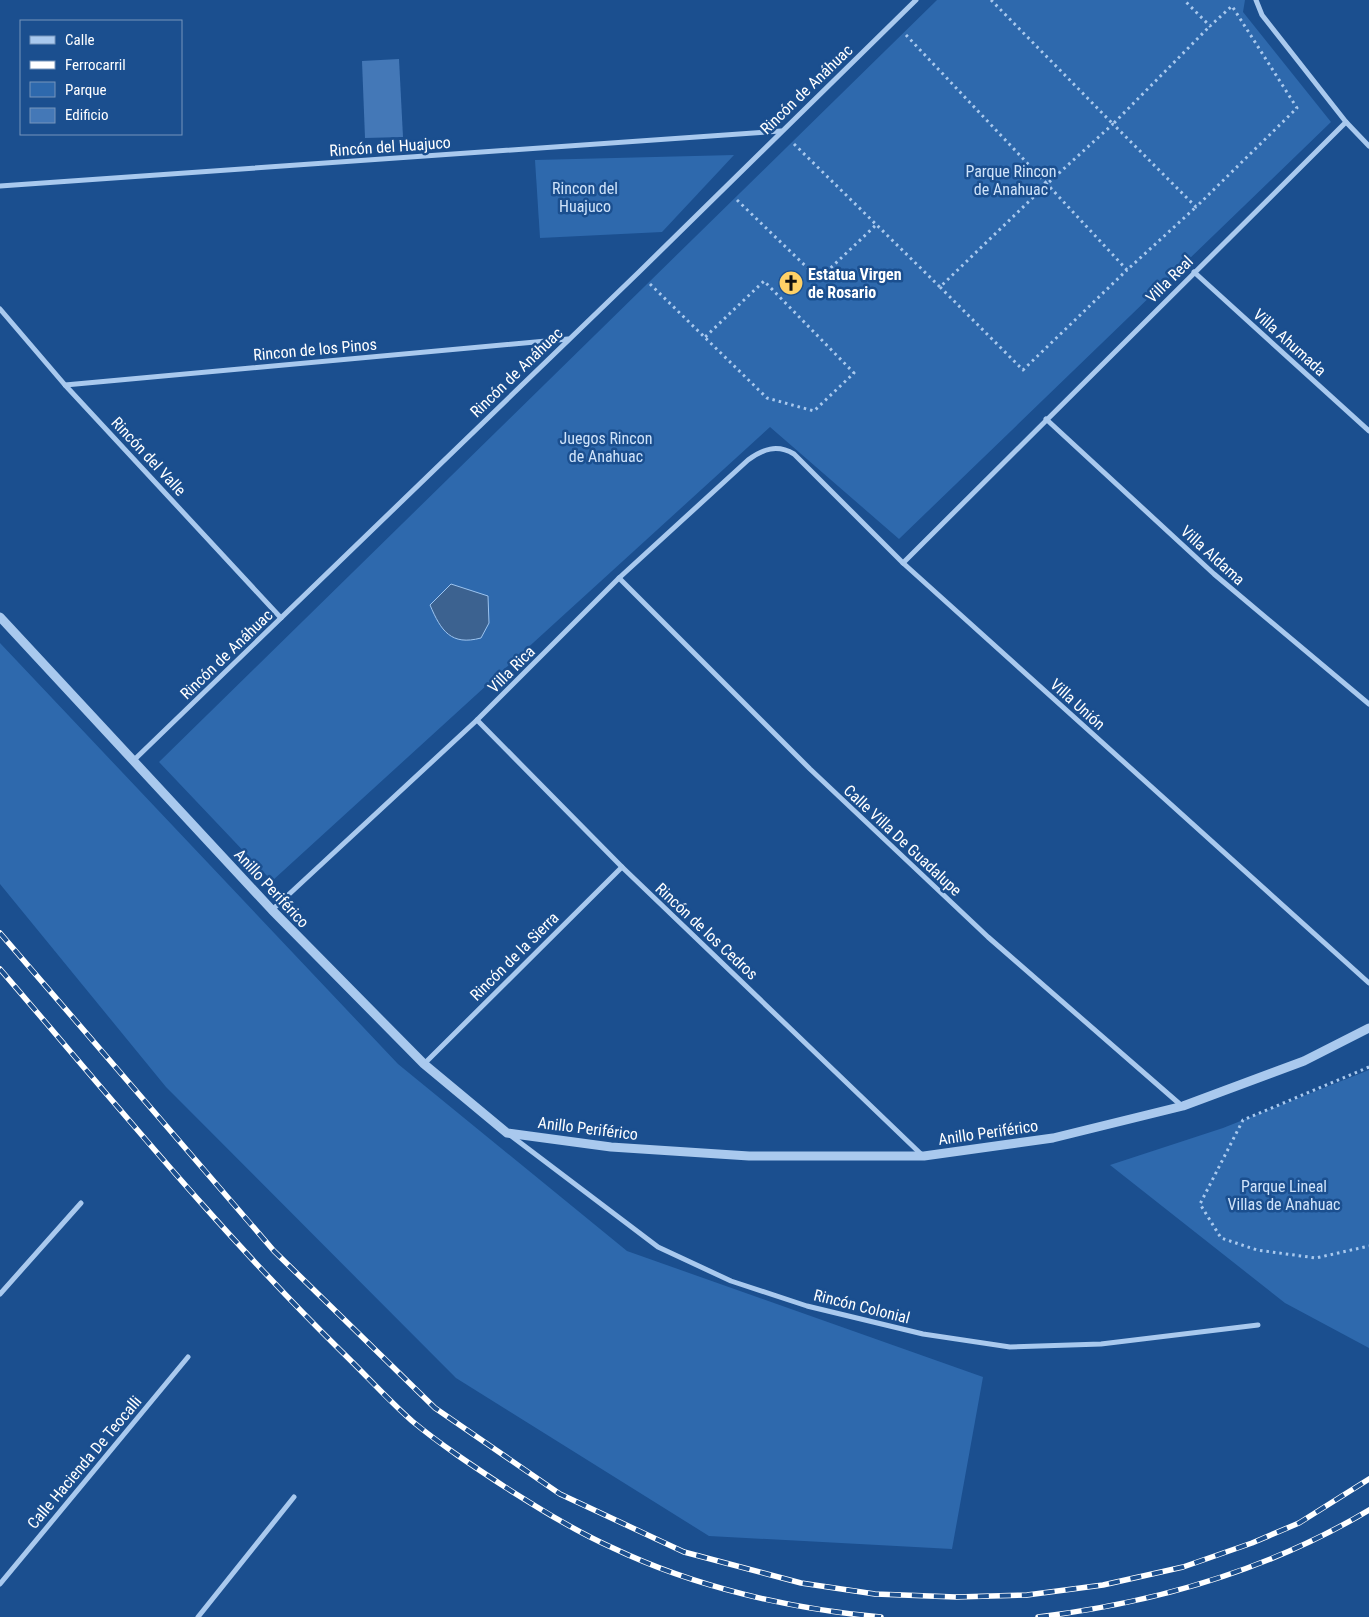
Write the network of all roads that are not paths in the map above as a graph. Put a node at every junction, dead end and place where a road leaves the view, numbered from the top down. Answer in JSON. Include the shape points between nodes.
{"nodes":[{"id":1,"x":916,"y":0,"type":"edge"},
{"id":2,"x":1256,"y":0,"type":"edge"},
{"id":3,"x":1346,"y":122,"type":"junction"},
{"id":4,"x":781,"y":131,"type":"junction"},
{"id":5,"x":1369,"y":146,"type":"edge"},
{"id":6,"x":0,"y":186,"type":"edge"},
{"id":7,"x":1194,"y":272,"type":"junction"},
{"id":8,"x":0,"y":309,"type":"edge"},
{"id":9,"x":568,"y":339,"type":"junction"},
{"id":10,"x":65,"y":385,"type":"junction"},
{"id":11,"x":1046,"y":419,"type":"junction"},
{"id":12,"x":1369,"y":431,"type":"edge"},
{"id":13,"x":770,"y":448,"type":"joint"},
{"id":14,"x":903,"y":562,"type":"junction"},
{"id":15,"x":619,"y":578,"type":"junction"},
{"id":16,"x":0,"y":617,"type":"edge"},
{"id":17,"x":281,"y":618,"type":"junction"},
{"id":18,"x":1369,"y":704,"type":"edge"},
{"id":19,"x":477,"y":720,"type":"junction"},
{"id":20,"x":133,"y":760,"type":"junction"},
{"id":21,"x":622,"y":867,"type":"junction"},
{"id":22,"x":272,"y":910,"type":"junction"},
{"id":23,"x":1369,"y":983,"type":"edge"},
{"id":24,"x":1369,"y":1028,"type":"edge"},
{"id":25,"x":424,"y":1064,"type":"junction"},
{"id":26,"x":1182,"y":1106,"type":"junction"},
{"id":27,"x":507,"y":1133,"type":"junction"},
{"id":28,"x":924,"y":1156,"type":"junction"},
{"id":29,"x":81,"y":1202,"type":"dead end"},
{"id":30,"x":0,"y":1294,"type":"edge"},
{"id":31,"x":1258,"y":1325,"type":"dead end"},
{"id":32,"x":188,"y":1357,"type":"dead end"},
{"id":33,"x":294,"y":1497,"type":"dead end"},
{"id":34,"x":0,"y":1584,"type":"edge"},
{"id":35,"x":198,"y":1617,"type":"edge"}],
"edges":[{"from":1,"to":4,"type":"street","name":"Rincón de Anáhuac"},
{"from":2,"to":3,"type":"street","via":[[1262,14]]},
{"from":3,"to":5,"type":"street"},
{"from":3,"to":7,"type":"street","name":"Villa Real"},
{"from":4,"to":6,"type":"street","name":"Rincón del Huajuco"},
{"from":4,"to":9,"type":"street","name":"Rincón de Anáhuac"},
{"from":7,"to":11,"type":"street","name":"Villa Real"},
{"from":7,"to":12,"type":"street","name":"Villa Ahumada"},
{"from":8,"to":10,"type":"street","name":"Rincón del Valle"},
{"from":9,"to":10,"type":"street","name":"Rincon de los Pinos"},
{"from":9,"to":17,"type":"street","name":"Rincón de Anáhuac"},
{"from":10,"to":17,"type":"street","name":"Rincón del Valle"},
{"from":11,"to":14,"type":"street","name":"Villa Real"},
{"from":11,"to":18,"type":"street","name":"Villa Aldama","via":[[1214,574]]},
{"from":13,"to":14,"type":"street","name":"Villa Unión","via":[[794,454]]},
{"from":13,"to":15,"type":"street","name":"Villa Rica","via":[[748,460]]},
{"from":14,"to":23,"type":"street","name":"Villa Unión"},
{"from":15,"to":19,"type":"street","name":"Villa Rica"},
{"from":15,"to":26,"type":"street","name":"Calle Villa De Guadalupe","via":[[810,769],[988,937]]},
{"from":16,"to":20,"type":"street","name":"Anillo Periférico"},
{"from":17,"to":20,"type":"street","name":"Rincón de Anáhuac"},
{"from":19,"to":21,"type":"street","name":"Rincón de los Cedros"},
{"from":19,"to":22,"type":"street","name":"Villa Rica"},
{"from":20,"to":22,"type":"street","name":"Anillo Periférico"},
{"from":21,"to":25,"type":"street","name":"Rincón de la Sierra"},
{"from":21,"to":28,"type":"street","name":"Rincón de los Cedros"},
{"from":22,"to":25,"type":"street","name":"Anillo Periférico"},
{"from":24,"to":26,"type":"street","name":"Anillo Periférico","via":[[1304,1061]]},
{"from":25,"to":27,"type":"street","name":"Anillo Periférico"},
{"from":26,"to":28,"type":"street","name":"Anillo Periférico","via":[[1053,1138]]},
{"from":27,"to":28,"type":"street","name":"Anillo Periférico","via":[[611,1147],[749,1156]]},
{"from":27,"to":31,"type":"street","name":"Rincón Colonial","via":[[658,1247],[731,1281],[806,1306],[923,1334],[1010,1347],[1101,1344]]},
{"from":29,"to":30,"type":"street"},
{"from":32,"to":34,"type":"street","name":"Calle Hacienda De Teocalli"},
{"from":33,"to":35,"type":"street"}]}
